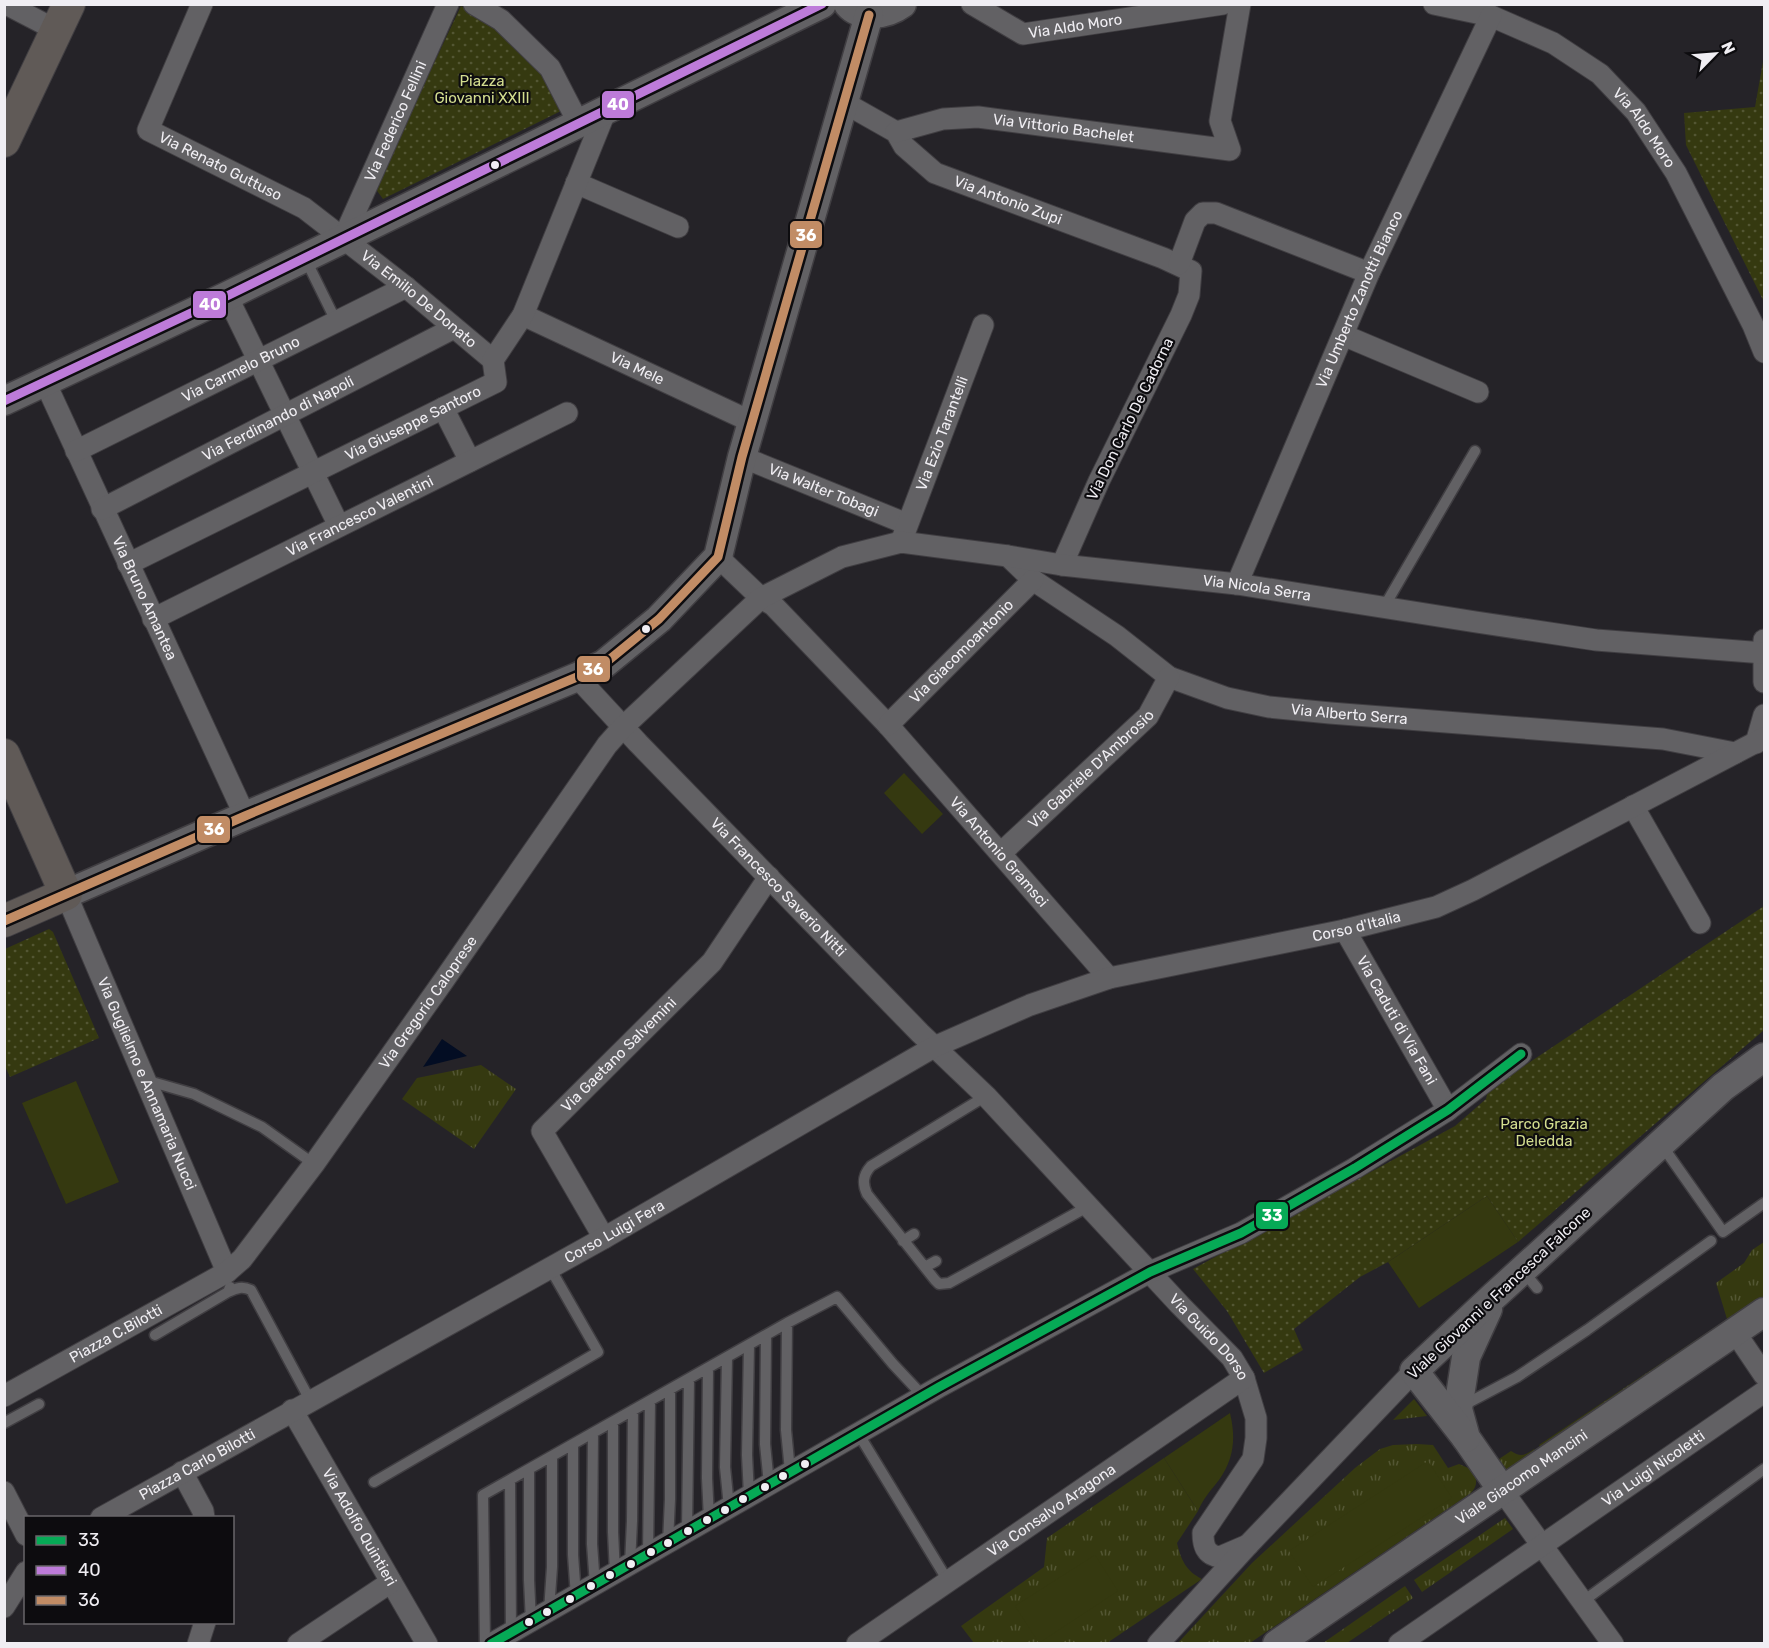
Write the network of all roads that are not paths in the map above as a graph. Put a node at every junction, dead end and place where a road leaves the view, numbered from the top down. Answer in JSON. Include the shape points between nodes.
{"nodes":[{"id":1,"x":6,"y":4,"type":"edge"},
{"id":2,"x":202,"y":4,"type":"edge"},
{"id":3,"x":448,"y":4,"type":"edge"},
{"id":4,"x":474,"y":4,"type":"edge"},
{"id":5,"x":822,"y":4,"type":"edge"},
{"id":6,"x":902,"y":4,"type":"edge"},
{"id":7,"x":972,"y":4,"type":"edge"},
{"id":8,"x":1223,"y":4,"type":"edge"},
{"id":9,"x":1240,"y":4,"type":"edge"},
{"id":10,"x":1434,"y":4,"type":"edge"},
{"id":11,"x":858,"y":10,"type":"edge"},
{"id":12,"x":1491,"y":16,"type":"junction"},
{"id":13,"x":62,"y":17,"type":"edge"},
{"id":14,"x":843,"y":102,"type":"junction"},
{"id":15,"x":606,"y":110,"type":"junction"},
{"id":16,"x":579,"y":124,"type":"junction"},
{"id":17,"x":896,"y":132,"type":"junction"},
{"id":18,"x":4,"y":141,"type":"edge"},
{"id":19,"x":576,"y":183,"type":"junction"},
{"id":20,"x":678,"y":227,"type":"dead end"},
{"id":21,"x":343,"y":239,"type":"junction"},
{"id":22,"x":305,"y":258,"type":"junction"},
{"id":23,"x":1185,"y":268,"type":"junction"},
{"id":24,"x":1369,"y":273,"type":"junction"},
{"id":25,"x":406,"y":287,"type":"junction"},
{"id":26,"x":227,"y":296,"type":"junction"},
{"id":27,"x":523,"y":315,"type":"junction"},
{"id":28,"x":336,"y":321,"type":"junction"},
{"id":29,"x":983,"y":325,"type":"dead end"},
{"id":30,"x":454,"y":327,"type":"junction"},
{"id":31,"x":1343,"y":335,"type":"junction"},
{"id":32,"x":1764,"y":350,"type":"edge"},
{"id":33,"x":258,"y":360,"type":"junction"},
{"id":34,"x":493,"y":360,"type":"junction"},
{"id":35,"x":45,"y":382,"type":"junction"},
{"id":36,"x":1478,"y":392,"type":"dead end"},
{"id":37,"x":4,"y":400,"type":"edge"},
{"id":38,"x":443,"y":408,"type":"junction"},
{"id":39,"x":567,"y":413,"type":"dead end"},
{"id":40,"x":285,"y":415,"type":"junction"},
{"id":41,"x":752,"y":422,"type":"junction"},
{"id":42,"x":1475,"y":450,"type":"dead end"},
{"id":43,"x":76,"y":451,"type":"junction"},
{"id":44,"x":742,"y":457,"type":"junction"},
{"id":45,"x":470,"y":461,"type":"junction"},
{"id":46,"x":313,"y":472,"type":"junction"},
{"id":47,"x":102,"y":508,"type":"junction"},
{"id":48,"x":339,"y":526,"type":"junction"},
{"id":49,"x":904,"y":533,"type":"junction"},
{"id":50,"x":1008,"y":556,"type":"junction"},
{"id":51,"x":718,"y":557,"type":"junction"},
{"id":52,"x":128,"y":564,"type":"junction"},
{"id":53,"x":1062,"y":565,"type":"junction"},
{"id":54,"x":1033,"y":580,"type":"junction"},
{"id":55,"x":1237,"y":584,"type":"junction"},
{"id":56,"x":761,"y":598,"type":"junction"},
{"id":57,"x":1384,"y":607,"type":"junction"},
{"id":58,"x":153,"y":619,"type":"junction"},
{"id":59,"x":1764,"y":649,"type":"edge"},
{"id":60,"x":577,"y":677,"type":"junction"},
{"id":61,"x":1169,"y":677,"type":"junction"},
{"id":62,"x":1764,"y":682,"type":"edge"},
{"id":63,"x":1764,"y":715,"type":"edge"},
{"id":64,"x":888,"y":724,"type":"junction"},
{"id":65,"x":623,"y":727,"type":"junction"},
{"id":66,"x":1760,"y":741,"type":"edge"},
{"id":67,"x":1735,"y":753,"type":"junction"},
{"id":68,"x":4,"y":755,"type":"edge"},
{"id":69,"x":1633,"y":806,"type":"junction"},
{"id":70,"x":244,"y":816,"type":"junction"},
{"id":71,"x":1001,"y":853,"type":"junction"},
{"id":72,"x":769,"y":878,"type":"junction"},
{"id":73,"x":66,"y":894,"type":"junction"},
{"id":74,"x":4,"y":921,"type":"edge"},
{"id":75,"x":1700,"y":923,"type":"dead end"},
{"id":76,"x":1345,"y":930,"type":"junction"},
{"id":77,"x":1108,"y":978,"type":"junction"},
{"id":78,"x":934,"y":1047,"type":"junction"},
{"id":79,"x":1521,"y":1054,"type":"dead end"},
{"id":80,"x":1764,"y":1057,"type":"edge"},
{"id":81,"x":145,"y":1080,"type":"junction"},
{"id":82,"x":986,"y":1096,"type":"junction"},
{"id":83,"x":1448,"y":1110,"type":"junction"},
{"id":84,"x":1661,"y":1144,"type":"junction"},
{"id":85,"x":314,"y":1164,"type":"junction"},
{"id":86,"x":1764,"y":1203,"type":"edge"},
{"id":87,"x":1089,"y":1206,"type":"junction"},
{"id":88,"x":915,"y":1234,"type":"dead end"},
{"id":89,"x":604,"y":1238,"type":"junction"},
{"id":90,"x":903,"y":1241,"type":"junction"},
{"id":91,"x":1711,"y":1241,"type":"dead end"},
{"id":92,"x":936,"y":1261,"type":"dead end"},
{"id":93,"x":924,"y":1267,"type":"junction"},
{"id":94,"x":550,"y":1268,"type":"junction"},
{"id":95,"x":1150,"y":1272,"type":"junction"},
{"id":96,"x":228,"y":1282,"type":"junction"},
{"id":97,"x":1494,"y":1296,"type":"junction"},
{"id":98,"x":1764,"y":1312,"type":"edge"},
{"id":99,"x":787,"y":1323,"type":"junction"},
{"id":100,"x":1735,"y":1332,"type":"junction"},
{"id":101,"x":155,"y":1335,"type":"dead end"},
{"id":102,"x":766,"y":1335,"type":"junction"},
{"id":103,"x":749,"y":1345,"type":"junction"},
{"id":104,"x":727,"y":1358,"type":"junction"},
{"id":105,"x":708,"y":1368,"type":"junction"},
{"id":106,"x":1414,"y":1371,"type":"junction"},
{"id":107,"x":1764,"y":1375,"type":"edge"},
{"id":108,"x":1244,"y":1378,"type":"junction"},
{"id":109,"x":689,"y":1379,"type":"junction"},
{"id":110,"x":670,"y":1390,"type":"junction"},
{"id":111,"x":1764,"y":1392,"type":"edge"},
{"id":112,"x":4,"y":1396,"type":"edge"},
{"id":113,"x":923,"y":1396,"type":"junction"},
{"id":114,"x":650,"y":1401,"type":"junction"},
{"id":115,"x":39,"y":1404,"type":"dead end"},
{"id":116,"x":301,"y":1405,"type":"junction"},
{"id":117,"x":1458,"y":1409,"type":"junction"},
{"id":118,"x":633,"y":1410,"type":"junction"},
{"id":119,"x":4,"y":1422,"type":"edge"},
{"id":120,"x":613,"y":1422,"type":"junction"},
{"id":121,"x":592,"y":1433,"type":"junction"},
{"id":122,"x":858,"y":1433,"type":"junction"},
{"id":123,"x":1466,"y":1438,"type":"junction"},
{"id":124,"x":573,"y":1445,"type":"junction"},
{"id":125,"x":552,"y":1456,"type":"junction"},
{"id":126,"x":1764,"y":1469,"type":"edge"},
{"id":127,"x":529,"y":1470,"type":"junction"},
{"id":128,"x":790,"y":1471,"type":"junction"},
{"id":129,"x":182,"y":1472,"type":"junction"},
{"id":130,"x":510,"y":1480,"type":"junction"},
{"id":131,"x":374,"y":1482,"type":"dead end"},
{"id":132,"x":769,"y":1484,"type":"junction"},
{"id":133,"x":1502,"y":1490,"type":"junction"},
{"id":134,"x":4,"y":1492,"type":"edge"},
{"id":135,"x":749,"y":1495,"type":"junction"},
{"id":136,"x":729,"y":1507,"type":"junction"},
{"id":137,"x":203,"y":1514,"type":"edge"},
{"id":138,"x":105,"y":1516,"type":"edge"},
{"id":139,"x":709,"y":1519,"type":"junction"},
{"id":140,"x":24,"y":1531,"type":"edge"},
{"id":141,"x":687,"y":1531,"type":"junction"},
{"id":142,"x":668,"y":1543,"type":"junction"},
{"id":143,"x":1248,"y":1545,"type":"junction"},
{"id":144,"x":1542,"y":1545,"type":"junction"},
{"id":145,"x":631,"y":1564,"type":"junction"},
{"id":146,"x":24,"y":1575,"type":"edge"},
{"id":147,"x":948,"y":1581,"type":"junction"},
{"id":148,"x":391,"y":1582,"type":"junction"},
{"id":149,"x":594,"y":1585,"type":"junction"},
{"id":150,"x":576,"y":1596,"type":"junction"},
{"id":151,"x":1582,"y":1602,"type":"junction"},
{"id":152,"x":4,"y":1607,"type":"edge"},
{"id":153,"x":540,"y":1616,"type":"junction"},
{"id":154,"x":205,"y":1624,"type":"edge"},
{"id":155,"x":511,"y":1633,"type":"junction"},
{"id":156,"x":198,"y":1644,"type":"edge"},
{"id":157,"x":298,"y":1644,"type":"edge"},
{"id":158,"x":427,"y":1644,"type":"edge"},
{"id":159,"x":485,"y":1644,"type":"edge"},
{"id":160,"x":491,"y":1644,"type":"edge"},
{"id":161,"x":857,"y":1644,"type":"edge"},
{"id":162,"x":1158,"y":1644,"type":"edge"},
{"id":163,"x":1276,"y":1644,"type":"edge"},
{"id":164,"x":1399,"y":1644,"type":"edge"},
{"id":165,"x":1613,"y":1644,"type":"edge"}],
"edges":[{"from":1,"to":13,"type":"street"},
{"from":2,"to":21,"type":"street","name":"Via Renato Guttuso","via":[[148,130],[304,208]]},
{"from":3,"to":21,"type":"street","name":"Via Federico Fellini"},
{"from":4,"to":16,"type":"street","via":[[501,20],[550,68]]},
{"from":5,"to":15,"type":"street"},
{"from":6,"to":11,"type":"street","via":[[897,8]]},
{"from":7,"to":8,"type":"street","name":"Via Aldo Moro","via":[[1023,34]]},
{"from":9,"to":17,"type":"street","name":"Via Vittorio Bachelet","via":[[1220,121],[1230,150],[978,117],[943,119]]},
{"from":10,"to":12,"type":"street","name":"Via Aldo Moro"},
{"from":11,"to":14,"type":"street"},
{"from":12,"to":24,"type":"street","name":"Via Umberto Zanotti Bianco"},
{"from":12,"to":32,"type":"street","name":"Via Aldo Moro","via":[[1553,44],[1600,74],[1636,112],[1676,173]]},
{"from":13,"to":18,"type":"main road"},
{"from":14,"to":17,"type":"street","name":"Via Antonio Zupi"},
{"from":14,"to":41,"type":"street"},
{"from":15,"to":16,"type":"street"},
{"from":15,"to":19,"type":"street","name":"Via Giuseppe Santoro"},
{"from":16,"to":21,"type":"street"},
{"from":17,"to":23,"type":"street","name":"Via Antonio Zupi","via":[[904,146],[935,173]]},
{"from":19,"to":20,"type":"street"},
{"from":19,"to":27,"type":"street","name":"Via Giuseppe Santoro"},
{"from":21,"to":22,"type":"street"},
{"from":21,"to":25,"type":"street","name":"Via Emilio De Donato"},
{"from":22,"to":26,"type":"street"},
{"from":22,"to":28,"type":"lane"},
{"from":23,"to":24,"type":"street","name":"Via Don Carlo De Cadorna","via":[[1195,221],[1203,213],[1216,213]]},
{"from":23,"to":53,"type":"street","name":"Via Don Carlo De Cadorna","via":[[1189,294],[1181,315]]},
{"from":24,"to":31,"type":"street","name":"Via Umberto Zanotti Bianco"},
{"from":25,"to":28,"type":"street","name":"Via Carmelo Bruno"},
{"from":25,"to":30,"type":"street","name":"Via Emilio De Donato"},
{"from":26,"to":33,"type":"street"},
{"from":26,"to":35,"type":"street"},
{"from":27,"to":34,"type":"street","name":"Via Giuseppe Santoro"},
{"from":27,"to":41,"type":"street","name":"Via Mele"},
{"from":28,"to":33,"type":"street","name":"Via Carmelo Bruno"},
{"from":29,"to":49,"type":"street","name":"Via Ezio Tarantelli"},
{"from":30,"to":34,"type":"street","name":"Via Emilio De Donato"},
{"from":30,"to":40,"type":"street","name":"Via Ferdinando di Napoli"},
{"from":31,"to":36,"type":"street"},
{"from":31,"to":55,"type":"street","name":"Via Umberto Zanotti Bianco"},
{"from":33,"to":40,"type":"street"},
{"from":33,"to":43,"type":"street","name":"Via Carmelo Bruno"},
{"from":34,"to":38,"type":"street","name":"Via Giuseppe Santoro","via":[[496,382]]},
{"from":35,"to":37,"type":"street"},
{"from":35,"to":43,"type":"street","name":"Via Bruno Amantea"},
{"from":38,"to":45,"type":"street"},
{"from":38,"to":46,"type":"street","name":"Via Giuseppe Santoro"},
{"from":39,"to":45,"type":"street","name":"Via Francesco Valentini"},
{"from":40,"to":46,"type":"street"},
{"from":40,"to":47,"type":"street","name":"Via Ferdinando di Napoli"},
{"from":41,"to":44,"type":"street"},
{"from":42,"to":57,"type":"lane"},
{"from":43,"to":47,"type":"street","name":"Via Bruno Amantea"},
{"from":44,"to":49,"type":"street","name":"Via Walter Tobagi"},
{"from":44,"to":51,"type":"street"},
{"from":45,"to":48,"type":"street","name":"Via Francesco Valentini"},
{"from":46,"to":48,"type":"street"},
{"from":46,"to":52,"type":"street","name":"Via Giuseppe Santoro"},
{"from":47,"to":52,"type":"street","name":"Via Bruno Amantea"},
{"from":48,"to":58,"type":"street","name":"Via Francesco Valentini"},
{"from":49,"to":50,"type":"street","name":"Via Nicola Serra"},
{"from":49,"to":56,"type":"street","name":"Via Nicola Serra","via":[[842,557]]},
{"from":50,"to":53,"type":"street","name":"Via Nicola Serra"},
{"from":50,"to":54,"type":"street","name":"Via Alberto Serra"},
{"from":51,"to":56,"type":"street","name":"Via Antonio Gramsci"},
{"from":51,"to":60,"type":"street","via":[[659,618],[604,664]]},
{"from":52,"to":58,"type":"street","name":"Via Bruno Amantea"},
{"from":53,"to":55,"type":"street","name":"Via Nicola Serra"},
{"from":54,"to":61,"type":"street","name":"Via Alberto Serra","via":[[1117,636]]},
{"from":54,"to":64,"type":"street","name":"Via Giacomoantonio"},
{"from":55,"to":57,"type":"street","name":"Via Nicola Serra"},
{"from":56,"to":64,"type":"street","name":"Via Antonio Gramsci","via":[[773,605]]},
{"from":56,"to":65,"type":"street","name":"Via Gregorio Caloprese"},
{"from":57,"to":59,"type":"street","name":"Via Nicola Serra","via":[[1596,639]]},
{"from":58,"to":70,"type":"street","name":"Via Bruno Amantea"},
{"from":59,"to":62,"type":"street"},
{"from":60,"to":65,"type":"street","name":"Via Francesco Saverio Nitti"},
{"from":60,"to":70,"type":"street"},
{"from":61,"to":67,"type":"street","name":"Via Alberto Serra","via":[[1227,698],[1269,707],[1663,739]]},
{"from":61,"to":71,"type":"street","name":"Via Gabriele D'Ambrosio","via":[[1148,716]]},
{"from":63,"to":66,"type":"street"},
{"from":64,"to":71,"type":"street","name":"Via Antonio Gramsci"},
{"from":65,"to":72,"type":"street","name":"Via Francesco Saverio Nitti"},
{"from":65,"to":85,"type":"street","name":"Via Gregorio Caloprese"},
{"from":66,"to":67,"type":"street","name":"Corso d'Italia"},
{"from":67,"to":69,"type":"street","name":"Corso d'Italia"},
{"from":68,"to":73,"type":"main road"},
{"from":69,"to":75,"type":"street"},
{"from":69,"to":76,"type":"street","name":"Corso d'Italia","via":[[1436,907]]},
{"from":70,"to":73,"type":"street"},
{"from":71,"to":77,"type":"street","name":"Via Antonio Gramsci"},
{"from":72,"to":78,"type":"street","name":"Via Francesco Saverio Nitti"},
{"from":72,"to":89,"type":"street","name":"Via Gaetano Salvemini","via":[[712,962],[542,1131]]},
{"from":73,"to":74,"type":"main road"},
{"from":73,"to":81,"type":"street","name":"Via Guglielmo e Annamaria Nucci"},
{"from":76,"to":77,"type":"street","name":"Corso d'Italia"},
{"from":76,"to":83,"type":"street","name":"Via Caduti di Via Fani"},
{"from":77,"to":78,"type":"street","name":"Corso d'Italia","via":[[1030,1005]]},
{"from":78,"to":82,"type":"street","name":"Via Guido Dorso"},
{"from":78,"to":89,"type":"street","name":"Corso Luigi Fera"},
{"from":79,"to":83,"type":"street"},
{"from":80,"to":84,"type":"street","name":"Viale Giovanni e Francesca Falcone","via":[[1723,1087]]},
{"from":81,"to":85,"type":"lane","via":[[194,1094],[252,1122]]},
{"from":81,"to":96,"type":"street","name":"Via Guglielmo e Annamaria Nucci"},
{"from":82,"to":87,"type":"street","name":"Via Guido Dorso"},
{"from":82,"to":90,"type":"lane","via":[[871,1166],[866,1173],[863,1181],[867,1194]]},
{"from":83,"to":95,"type":"street","via":[[1241,1233]]},
{"from":84,"to":86,"type":"lane","via":[[1723,1232]]},
{"from":84,"to":97,"type":"street","name":"Viale Giovanni e Francesca Falcone","via":[[1529,1279]]},
{"from":85,"to":96,"type":"street","name":"Via Gregorio Caloprese"},
{"from":87,"to":93,"type":"lane","via":[[949,1283],[939,1284]]},
{"from":87,"to":95,"type":"street","name":"Via Guido Dorso"},
{"from":88,"to":90,"type":"lane"},
{"from":89,"to":94,"type":"street","name":"Corso Luigi Fera"},
{"from":90,"to":93,"type":"lane"},
{"from":91,"to":117,"type":"lane","via":[[1517,1377]]},
{"from":92,"to":93,"type":"lane"},
{"from":94,"to":116,"type":"street","name":"Corso Luigi Fera"},
{"from":94,"to":131,"type":"lane","via":[[598,1352]]},
{"from":95,"to":108,"type":"street","name":"Via Guido Dorso","via":[[1232,1358]]},
{"from":95,"to":113,"type":"street"},
{"from":96,"to":101,"type":"lane"},
{"from":96,"to":112,"type":"street","name":"Piazza C.Bilotti"},
{"from":96,"to":116,"type":"lane","via":[[251,1290]]},
{"from":97,"to":106,"type":"street","name":"Viale Giovanni e Francesca Falcone"},
{"from":97,"to":117,"type":"street","via":[[1466,1358]]},
{"from":98,"to":100,"type":"street","name":"Viale Giacomo Mancini"},
{"from":99,"to":102,"type":"lane"},
{"from":99,"to":113,"type":"lane","via":[[837,1296]]},
{"from":99,"to":128,"type":"lane","via":[[786,1430]]},
{"from":100,"to":107,"type":"street"},
{"from":100,"to":133,"type":"street","name":"Viale Giacomo Mancini"},
{"from":102,"to":103,"type":"lane"},
{"from":102,"to":132,"type":"lane","via":[[765,1444]]},
{"from":103,"to":104,"type":"lane"},
{"from":103,"to":135,"type":"lane"},
{"from":104,"to":105,"type":"lane"},
{"from":104,"to":136,"type":"lane","via":[[725,1467]]},
{"from":105,"to":109,"type":"lane"},
{"from":105,"to":139,"type":"lane"},
{"from":106,"to":123,"type":"street"},
{"from":106,"to":143,"type":"street","name":"Viale Giovanni e Francesca Falcone"},
{"from":108,"to":143,"type":"street","name":"Via Guido Dorso","via":[[1256,1418],[1253,1459],[1203,1533],[1203,1544],[1215,1556],[1226,1556]]},
{"from":108,"to":147,"type":"street","name":"Via Consalvo Aragona"},
{"from":109,"to":110,"type":"lane"},
{"from":109,"to":141,"type":"lane"},
{"from":110,"to":114,"type":"lane"},
{"from":110,"to":142,"type":"lane"},
{"from":111,"to":144,"type":"street","name":"Via Luigi Nicoletti"},
{"from":113,"to":122,"type":"street"},
{"from":114,"to":118,"type":"lane"},
{"from":114,"to":145,"type":"lane"},
{"from":115,"to":119,"type":"lane"},
{"from":116,"to":129,"type":"street","name":"Piazza Carlo Bilotti"},
{"from":116,"to":148,"type":"street","name":"Via Adolfo Quintieri"},
{"from":117,"to":123,"type":"street"},
{"from":118,"to":120,"type":"lane"},
{"from":118,"to":145,"type":"lane"},
{"from":120,"to":121,"type":"lane"},
{"from":120,"to":145,"type":"lane","via":[[613,1532]]},
{"from":121,"to":124,"type":"lane"},
{"from":121,"to":149,"type":"lane"},
{"from":122,"to":128,"type":"street"},
{"from":122,"to":147,"type":"lane"},
{"from":123,"to":133,"type":"street"},
{"from":124,"to":125,"type":"lane"},
{"from":124,"to":150,"type":"lane"},
{"from":125,"to":127,"type":"lane"},
{"from":125,"to":153,"type":"lane","via":[[552,1567]]},
{"from":126,"to":151,"type":"lane"},
{"from":127,"to":130,"type":"lane"},
{"from":127,"to":153,"type":"lane"},
{"from":128,"to":132,"type":"street"},
{"from":129,"to":137,"type":"street"},
{"from":129,"to":138,"type":"street","name":"Piazza Carlo Bilotti"},
{"from":130,"to":155,"type":"lane"},
{"from":130,"to":159,"type":"lane","via":[[483,1495]]},
{"from":132,"to":135,"type":"street"},
{"from":133,"to":144,"type":"street"},
{"from":133,"to":163,"type":"street","name":"Viale Giacomo Mancini"},
{"from":134,"to":140,"type":"street"},
{"from":135,"to":136,"type":"street"},
{"from":136,"to":139,"type":"street"},
{"from":139,"to":141,"type":"street"},
{"from":141,"to":142,"type":"street"},
{"from":142,"to":145,"type":"street"},
{"from":143,"to":162,"type":"street","name":"Viale Giovanni e Francesca Falcone"},
{"from":144,"to":151,"type":"street"},
{"from":144,"to":164,"type":"street","name":"Via Luigi Nicoletti"},
{"from":145,"to":149,"type":"street"},
{"from":146,"to":152,"type":"street"},
{"from":147,"to":161,"type":"street","name":"Via Consalvo Aragona"},
{"from":148,"to":157,"type":"street"},
{"from":148,"to":158,"type":"street","name":"Via Adolfo Quintieri"},
{"from":149,"to":150,"type":"street"},
{"from":150,"to":153,"type":"street"},
{"from":151,"to":165,"type":"street"},
{"from":153,"to":155,"type":"street"},
{"from":154,"to":156,"type":"street"},
{"from":155,"to":160,"type":"street"}]}
